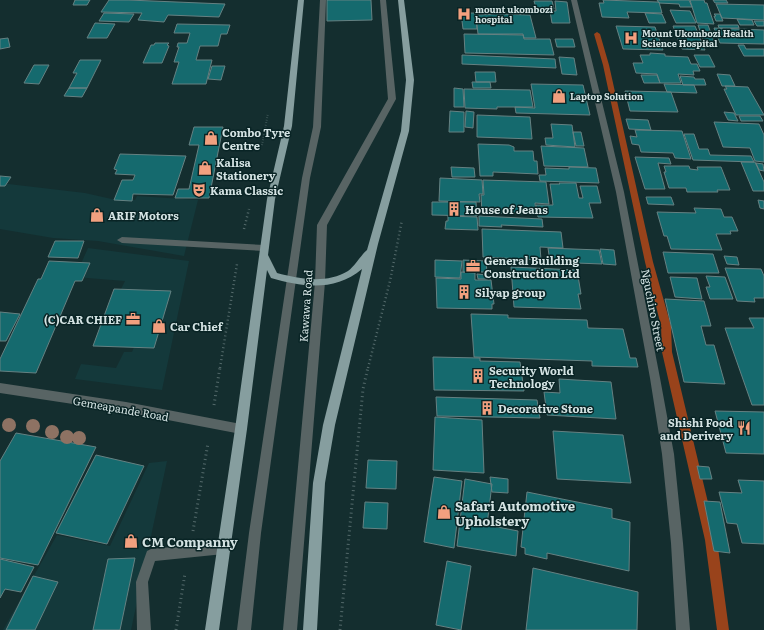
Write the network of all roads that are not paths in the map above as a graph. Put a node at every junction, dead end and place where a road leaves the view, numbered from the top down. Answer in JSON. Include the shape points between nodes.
{"nodes":[{"id":1,"x":301,"y":0,"type":"edge"},
{"id":2,"x":323,"y":0,"type":"edge"},
{"id":3,"x":383,"y":0,"type":"edge"},
{"id":4,"x":401,"y":0,"type":"edge"},
{"id":5,"x":574,"y":0,"type":"edge"},
{"id":6,"x":122,"y":240,"type":"dead end"},
{"id":7,"x":374,"y":244,"type":"junction"},
{"id":8,"x":264,"y":251,"type":"junction"},
{"id":9,"x":291,"y":281,"type":"junction"},
{"id":10,"x":320,"y":282,"type":"junction"},
{"id":11,"x":0,"y":388,"type":"edge"},
{"id":12,"x":241,"y":429,"type":"junction"},
{"id":13,"x":224,"y":548,"type":"junction"},
{"id":14,"x":144,"y":630,"type":"edge"},
{"id":15,"x":212,"y":630,"type":"edge"},
{"id":16,"x":244,"y":630,"type":"edge"},
{"id":17,"x":290,"y":630,"type":"edge"},
{"id":18,"x":310,"y":630,"type":"edge"},
{"id":19,"x":683,"y":630,"type":"edge"}],
"edges":[{"from":1,"to":8,"type":"main road","via":[[288,126],[271,199]]},
{"from":2,"to":9,"type":"street","name":"Kawawa Road","via":[[317,127],[306,178]]},
{"from":3,"to":10,"type":"street","name":"Kawawa Road","via":[[392,99],[322,225]]},
{"from":4,"to":7,"type":"main road","via":[[410,80],[405,131]]},
{"from":5,"to":19,"type":"street","name":"Nguchiro Street","via":[[620,192],[655,378],[668,454]]},
{"from":6,"to":8,"type":"street","via":[[240,247]]},
{"from":7,"to":10,"type":"main road","via":[[355,271],[337,280]]},
{"from":7,"to":18,"type":"main road","via":[[329,425],[319,483]]},
{"from":8,"to":9,"type":"main road","via":[[274,275]]},
{"from":8,"to":12,"type":"main road"},
{"from":9,"to":10,"type":"main road","via":[[316,284]]},
{"from":9,"to":16,"type":"street","name":"Kawawa Road","via":[[255,533]]},
{"from":10,"to":17,"type":"street","name":"Kawawa Road"},
{"from":11,"to":12,"type":"street","name":"Gemeapande Road","via":[[126,407]]},
{"from":12,"to":13,"type":"main road"},
{"from":13,"to":14,"type":"street","via":[[151,555],[142,582]]},
{"from":13,"to":15,"type":"main road"}]}
